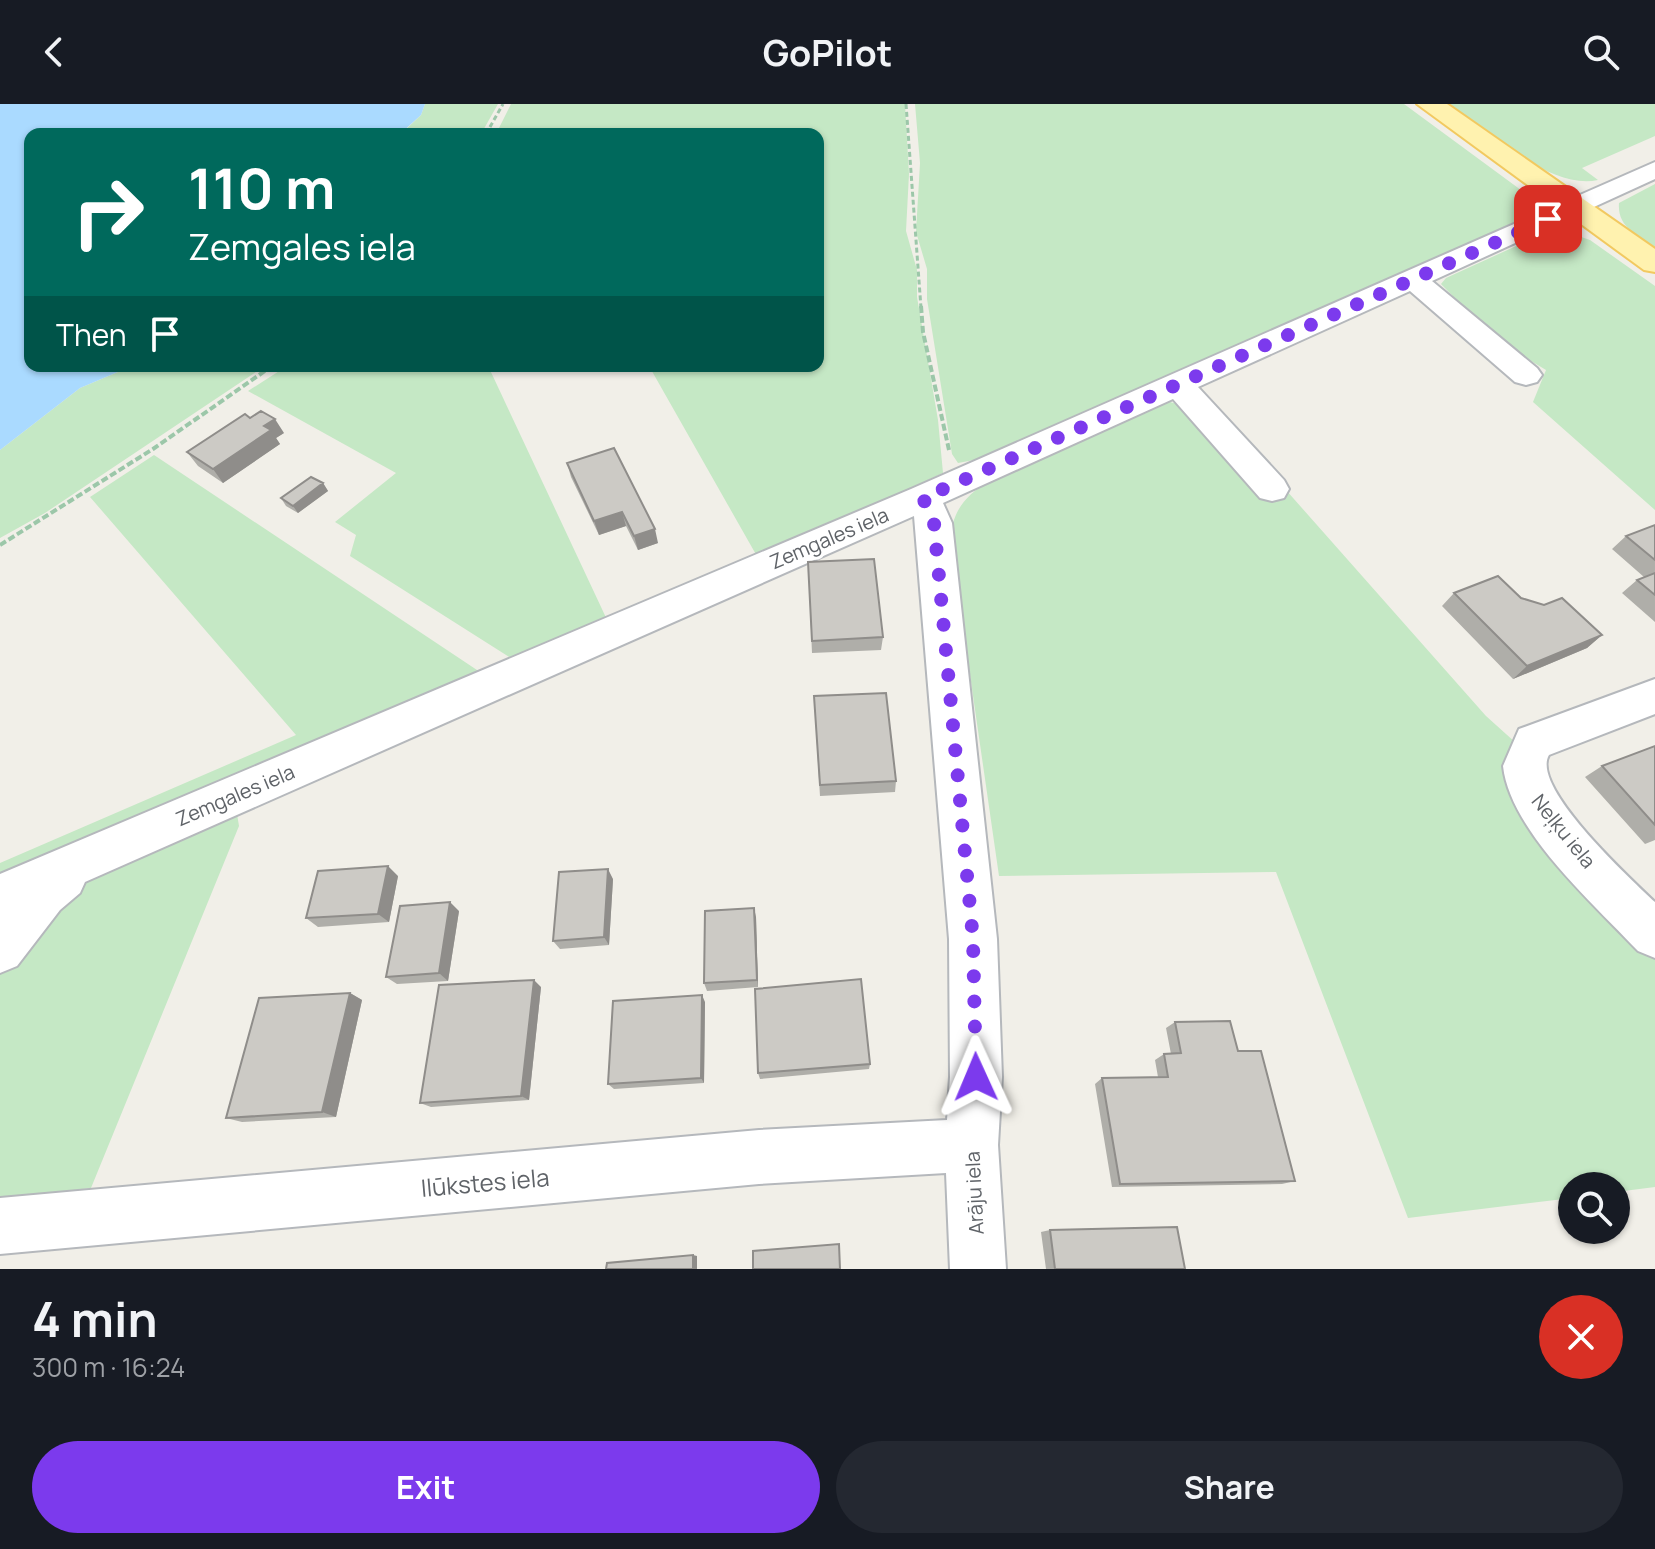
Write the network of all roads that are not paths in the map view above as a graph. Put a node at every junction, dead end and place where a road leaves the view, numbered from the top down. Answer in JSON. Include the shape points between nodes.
{"nodes":[{"id":1,"x":1430,"y":104,"type":"edge"},
{"id":2,"x":1655,"y":170,"type":"edge"},
{"id":3,"x":1575,"y":207,"type":"junction"},
{"id":4,"x":1655,"y":263,"type":"edge"},
{"id":5,"x":1413,"y":279,"type":"junction"},
{"id":6,"x":1526,"y":375,"type":"dead end"},
{"id":7,"x":1177,"y":384,"type":"junction"},
{"id":8,"x":1272,"y":489,"type":"dead end"},
{"id":9,"x":940,"y":490,"type":"junction"},
{"id":10,"x":1655,"y":696,"type":"edge"},
{"id":11,"x":89,"y":858,"type":"junction"},
{"id":12,"x":0,"y":897,"type":"edge"},
{"id":13,"x":1655,"y":935,"type":"edge"},
{"id":14,"x":0,"y":949,"type":"edge"},
{"id":15,"x":971,"y":1145,"type":"junction"},
{"id":16,"x":0,"y":1226,"type":"edge"},
{"id":17,"x":978,"y":1269,"type":"edge"}],
"edges":[{"from":1,"to":3,"type":"main road"},
{"from":2,"to":3,"type":"street","name":"Zemgales iela"},
{"from":3,"to":4,"type":"main road"},
{"from":3,"to":5,"type":"street","name":"Zemgales iela"},
{"from":5,"to":6,"type":"street"},
{"from":5,"to":7,"type":"street","name":"Zemgales iela"},
{"from":7,"to":8,"type":"street"},
{"from":7,"to":9,"type":"street","name":"Zemgales iela"},
{"from":9,"to":11,"type":"street","name":"Zemgales iela"},
{"from":9,"to":15,"type":"street","name":"Arāju iela","via":[[934,523],[973,939],[976,1077]]},
{"from":10,"to":13,"type":"street","name":"Neļķu iela","via":[[1534,742],[1524,755],[1533,796]]},
{"from":11,"to":12,"type":"street","name":"Zemgales iela"},
{"from":11,"to":14,"type":"street","via":[[44,894]]},
{"from":15,"to":16,"type":"street","name":"Ilūkstes iela","via":[[759,1157]]},
{"from":15,"to":17,"type":"street","name":"Arāju iela"}]}
